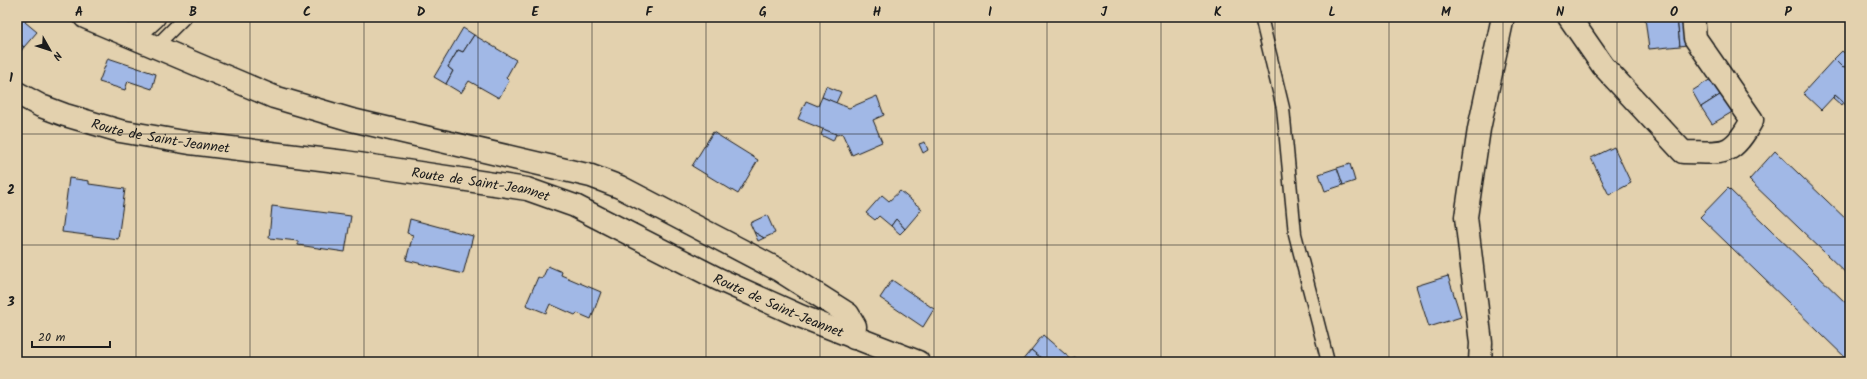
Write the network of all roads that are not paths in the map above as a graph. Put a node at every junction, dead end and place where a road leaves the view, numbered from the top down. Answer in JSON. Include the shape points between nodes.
{"nodes":[{"id":1,"x":85,"y":17,"type":"edge"},
{"id":2,"x":154,"y":17,"type":"edge"},
{"id":3,"x":185,"y":17,"type":"edge"},
{"id":4,"x":1261,"y":17,"type":"edge"},
{"id":5,"x":1503,"y":17,"type":"edge"},
{"id":6,"x":1569,"y":17,"type":"edge"},
{"id":7,"x":1693,"y":17,"type":"edge"},
{"id":8,"x":133,"y":36,"type":"junction"},
{"id":9,"x":156,"y":46,"type":"junction"},
{"id":10,"x":17,"y":93,"type":"edge"},
{"id":11,"x":854,"y":338,"type":"junction"},
{"id":12,"x":918,"y":362,"type":"edge"},
{"id":13,"x":1328,"y":362,"type":"edge"},
{"id":14,"x":1480,"y":362,"type":"edge"}],
"edges":[{"from":1,"to":8,"type":"street"},
{"from":2,"to":8,"type":"street"},
{"from":3,"to":9,"type":"lane"},
{"from":4,"to":13,"type":"lane","via":[[1283,108],[1295,234]]},
{"from":5,"to":14,"type":"street","via":[[1479,129],[1466,217],[1481,343]]},
{"from":6,"to":7,"type":"street","via":[[1603,66],[1683,152],[1726,152],[1742,139],[1752,120],[1696,38]]},
{"from":8,"to":9,"type":"street"},
{"from":9,"to":11,"type":"street","via":[[274,97],[352,120],[591,176],[620,187],[780,270],[842,310],[852,319],[855,326]]},
{"from":10,"to":11,"type":"street","name":"Route de Saint-Jeannet","via":[[65,115],[120,131],[190,143],[353,163],[527,189],[575,206],[718,279]]},
{"from":11,"to":12,"type":"street","name":"Route de Saint-Jeannet"}]}
